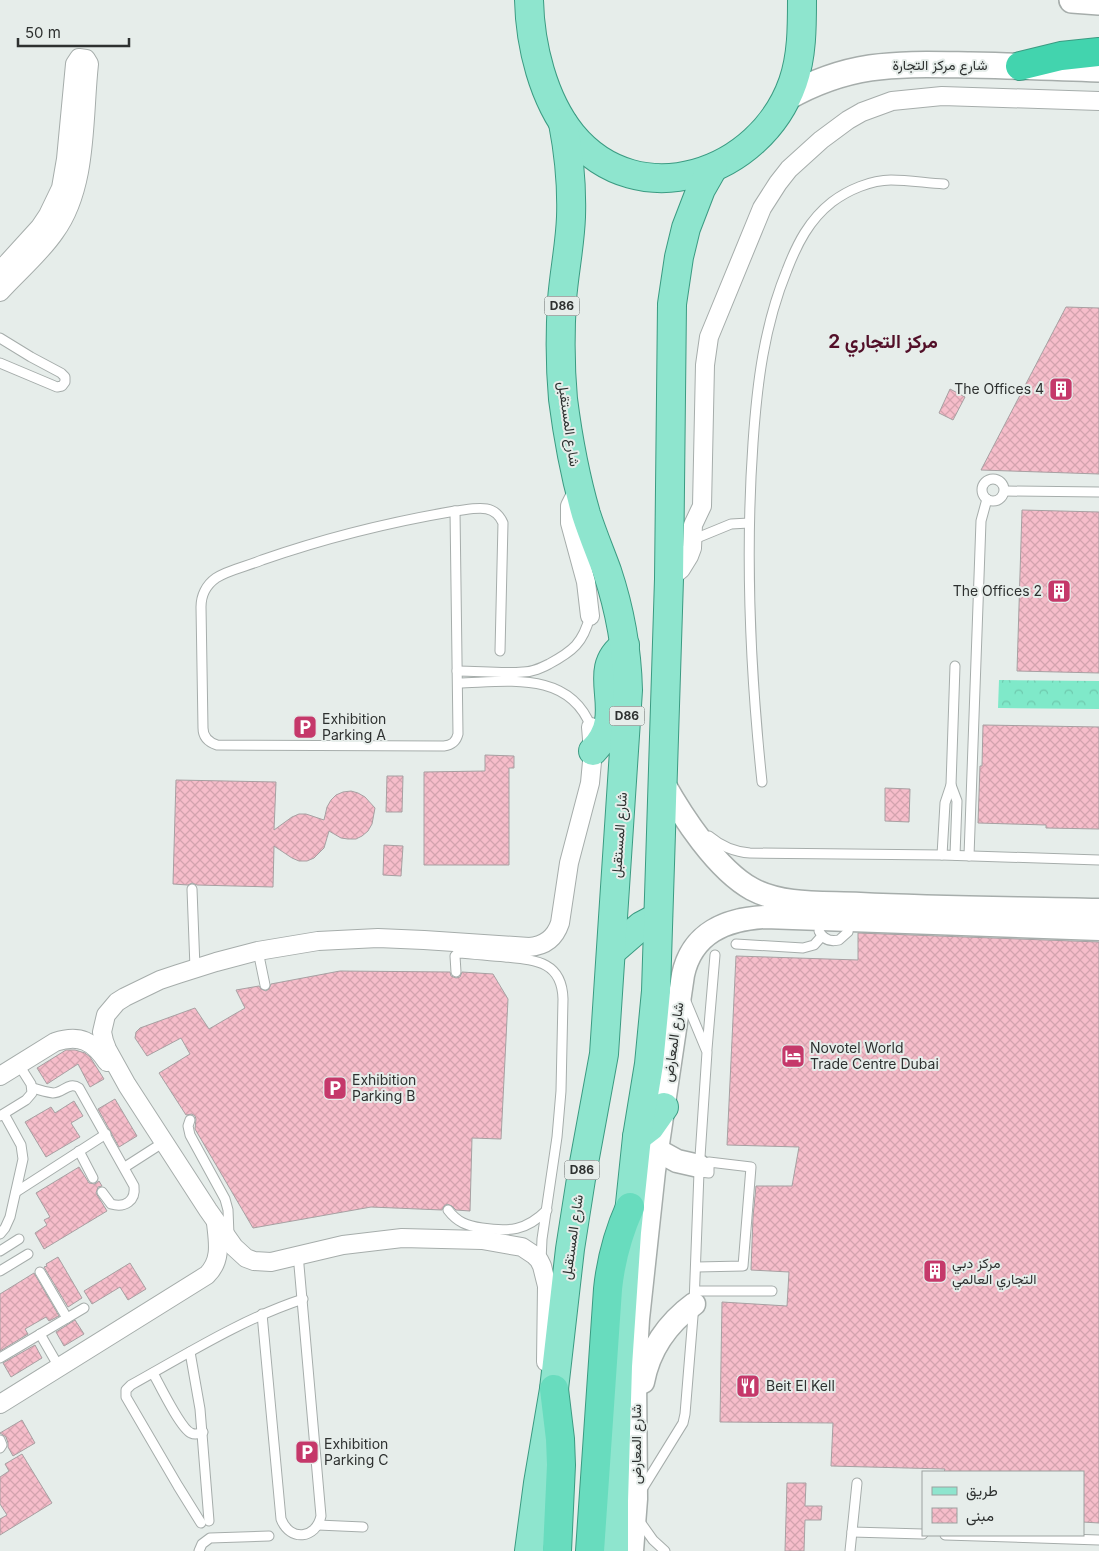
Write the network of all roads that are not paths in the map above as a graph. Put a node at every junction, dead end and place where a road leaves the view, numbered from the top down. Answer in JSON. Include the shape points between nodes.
{"nodes":[{"id":1,"x":529,"y":0,"type":"edge"},
{"id":2,"x":802,"y":0,"type":"edge"},
{"id":3,"x":1072,"y":0,"type":"edge"},
{"id":4,"x":1099,"y":2,"type":"edge"},
{"id":5,"x":1099,"y":52,"type":"edge"},
{"id":6,"x":1020,"y":66,"type":"junction"},
{"id":7,"x":1099,"y":69,"type":"edge"},
{"id":8,"x":786,"y":98,"type":"junction"},
{"id":9,"x":1099,"y":101,"type":"edge"},
{"id":10,"x":563,"y":123,"type":"junction"},
{"id":11,"x":712,"y":168,"type":"junction"},
{"id":12,"x":944,"y":184,"type":"dead end"},
{"id":13,"x":0,"y":271,"type":"edge"},
{"id":14,"x":0,"y":292,"type":"edge"},
{"id":15,"x":0,"y":338,"type":"edge"},
{"id":16,"x":0,"y":363,"type":"edge"},
{"id":17,"x":579,"y":488,"type":"junction"},
{"id":18,"x":1005,"y":491,"type":"junction"},
{"id":19,"x":1099,"y":492,"type":"edge"},
{"id":20,"x":986,"y":499,"type":"junction"},
{"id":21,"x":456,"y":511,"type":"junction"},
{"id":22,"x":749,"y":523,"type":"junction"},
{"id":23,"x":692,"y":540,"type":"junction"},
{"id":24,"x":669,"y":579,"type":"junction"},
{"id":25,"x":590,"y":616,"type":"joint"},
{"id":26,"x":625,"y":646,"type":"junction"},
{"id":27,"x":500,"y":651,"type":"dead end"},
{"id":28,"x":956,"y":666,"type":"dead end"},
{"id":29,"x":457,"y":671,"type":"junction"},
{"id":30,"x":458,"y":683,"type":"junction"},
{"id":31,"x":592,"y":739,"type":"junction"},
{"id":32,"x":663,"y":774,"type":"junction"},
{"id":33,"x":762,"y":782,"type":"dead end"},
{"id":34,"x":951,"y":785,"type":"junction"},
{"id":35,"x":942,"y":855,"type":"junction"},
{"id":36,"x":955,"y":856,"type":"junction"},
{"id":37,"x":969,"y":856,"type":"junction"},
{"id":38,"x":1099,"y":860,"type":"edge"},
{"id":39,"x":192,"y":889,"type":"dead end"},
{"id":40,"x":1099,"y":910,"type":"edge"},
{"id":41,"x":658,"y":917,"type":"junction"},
{"id":42,"x":820,"y":928,"type":"junction"},
{"id":43,"x":1099,"y":928,"type":"edge"},
{"id":44,"x":736,"y":944,"type":"dead end"},
{"id":45,"x":258,"y":951,"type":"junction"},
{"id":46,"x":611,"y":952,"type":"junction"},
{"id":47,"x":715,"y":955,"type":"dead end"},
{"id":48,"x":195,"y":968,"type":"junction"},
{"id":49,"x":456,"y":972,"type":"dead end"},
{"id":50,"x":265,"y":985,"type":"dead end"},
{"id":51,"x":681,"y":990,"type":"junction"},
{"id":52,"x":707,"y":1052,"type":"junction"},
{"id":53,"x":19,"y":1065,"type":"junction"},
{"id":54,"x":0,"y":1076,"type":"edge"},
{"id":55,"x":127,"y":1085,"type":"junction"},
{"id":56,"x":33,"y":1088,"type":"junction"},
{"id":57,"x":664,"y":1107,"type":"joint"},
{"id":58,"x":2,"y":1116,"type":"edge"},
{"id":59,"x":190,"y":1120,"type":"dead end"},
{"id":60,"x":106,"y":1134,"type":"junction"},
{"id":61,"x":164,"y":1142,"type":"junction"},
{"id":62,"x":647,"y":1144,"type":"junction"},
{"id":63,"x":79,"y":1151,"type":"junction"},
{"id":64,"x":124,"y":1168,"type":"junction"},
{"id":65,"x":699,"y":1169,"type":"junction"},
{"id":66,"x":94,"y":1178,"type":"dead end"},
{"id":67,"x":16,"y":1192,"type":"junction"},
{"id":68,"x":102,"y":1192,"type":"dead end"},
{"id":69,"x":630,"y":1207,"type":"junction"},
{"id":70,"x":448,"y":1210,"type":"dead end"},
{"id":71,"x":547,"y":1210,"type":"junction"},
{"id":72,"x":0,"y":1217,"type":"edge"},
{"id":73,"x":10,"y":1217,"type":"junction"},
{"id":74,"x":216,"y":1220,"type":"junction"},
{"id":75,"x":0,"y":1234,"type":"edge"},
{"id":76,"x":19,"y":1239,"type":"dead end"},
{"id":77,"x":229,"y":1240,"type":"junction"},
{"id":78,"x":0,"y":1251,"type":"edge"},
{"id":79,"x":28,"y":1254,"type":"dead end"},
{"id":80,"x":298,"y":1254,"type":"junction"},
{"id":81,"x":542,"y":1266,"type":"junction"},
{"id":82,"x":697,"y":1266,"type":"junction"},
{"id":83,"x":0,"y":1271,"type":"edge"},
{"id":84,"x":40,"y":1272,"type":"dead end"},
{"id":85,"x":772,"y":1291,"type":"dead end"},
{"id":86,"x":695,"y":1298,"type":"junction"},
{"id":87,"x":302,"y":1299,"type":"junction"},
{"id":88,"x":84,"y":1308,"type":"dead end"},
{"id":89,"x":262,"y":1314,"type":"junction"},
{"id":90,"x":67,"y":1318,"type":"junction"},
{"id":91,"x":40,"y":1334,"type":"junction"},
{"id":92,"x":190,"y":1352,"type":"junction"},
{"id":93,"x":0,"y":1358,"type":"edge"},
{"id":94,"x":59,"y":1367,"type":"junction"},
{"id":95,"x":153,"y":1373,"type":"junction"},
{"id":96,"x":554,"y":1389,"type":"junction"},
{"id":97,"x":0,"y":1404,"type":"edge"},
{"id":98,"x":636,"y":1425,"type":"junction"},
{"id":99,"x":203,"y":1432,"type":"junction"},
{"id":100,"x":0,"y":1440,"type":"edge"},
{"id":101,"x":0,"y":1448,"type":"edge"},
{"id":102,"x":857,"y":1483,"type":"dead end"},
{"id":103,"x":636,"y":1507,"type":"junction"},
{"id":104,"x":318,"y":1526,"type":"junction"},
{"id":105,"x":363,"y":1528,"type":"dead end"},
{"id":106,"x":852,"y":1532,"type":"junction"},
{"id":107,"x":922,"y":1534,"type":"edge"},
{"id":108,"x":269,"y":1536,"type":"dead end"},
{"id":109,"x":975,"y":1536,"type":"edge"},
{"id":110,"x":1099,"y":1540,"type":"edge"},
{"id":111,"x":199,"y":1551,"type":"edge"},
{"id":112,"x":529,"y":1551,"type":"edge"},
{"id":113,"x":557,"y":1551,"type":"edge"},
{"id":114,"x":590,"y":1551,"type":"edge"},
{"id":115,"x":614,"y":1551,"type":"edge"},
{"id":116,"x":632,"y":1551,"type":"edge"},
{"id":117,"x":665,"y":1551,"type":"edge"},
{"id":118,"x":850,"y":1551,"type":"edge"}],
"edges":[{"from":1,"to":10,"type":"main road","via":[[538,64]]},
{"from":2,"to":8,"type":"main road","via":[[798,65]]},
{"from":3,"to":4,"type":"main road"},
{"from":5,"to":6,"type":"highway","via":[[1061,56]]},
{"from":6,"to":7,"type":"main road","name":"شارع مركز التجارة"},
{"from":6,"to":8,"type":"main road","name":"شارع مركز التجارة","via":[[874,66],[832,76]]},
{"from":8,"to":11,"type":"main road","via":[[756,140]]},
{"from":9,"to":23,"type":"street","via":[[942,96],[892,101],[848,120],[789,169],[762,208],[709,337],[705,365],[702,501],[693,525]]},
{"from":10,"to":11,"type":"main road","via":[[594,155],[620,170],[661,178],[680,177]]},
{"from":10,"to":17,"type":"main road","name":"شارع المستقبل","number":"D86","via":[[570,168],[571,216],[562,300],[561,364],[567,427]]},
{"from":11,"to":24,"type":"main road","number":"D86","via":[[686,228],[674,280]]},
{"from":12,"to":22,"type":"lane","via":[[890,180],[860,187],[821,212],[801,237],[773,308],[760,367]]},
{"from":13,"to":14,"type":"street","via":[[40,227],[55,202],[65,174],[75,64],[79,58],[86,59],[89,64],[80,167],[72,201],[55,233]]},
{"from":15,"to":16,"type":"lane","via":[[61,373],[65,382],[57,387]]},
{"from":17,"to":25,"type":"street","via":[[570,506],[570,523],[586,582]]},
{"from":17,"to":26,"type":"main road","name":"شارع المستقبل","number":"D86","via":[[614,596]]},
{"from":18,"to":19,"type":"lane"},
{"from":18,"to":20,"type":"lane","via":[[996,501]]},
{"from":18,"to":20,"type":"lane","via":[[998,479],[987,480],[982,489]]},
{"from":20,"to":37,"type":"lane","via":[[981,521]]},
{"from":21,"to":27,"type":"lane","via":[[490,509],[503,523]]},
{"from":21,"to":29,"type":"lane"},
{"from":21,"to":30,"type":"lane","via":[[332,538],[223,574],[210,582],[203,594],[201,608],[203,733],[208,741],[217,745],[448,746],[458,734]]},
{"from":22,"to":23,"type":"lane","via":[[731,524]]},
{"from":22,"to":33,"type":"lane","via":[[751,656]]},
{"from":23,"to":24,"type":"street","via":[[686,563]]},
{"from":24,"to":32,"type":"main road","number":"D86"},
{"from":25,"to":29,"type":"lane","via":[[577,645],[537,670]]},
{"from":26,"to":31,"type":"main road","via":[[614,655],[608,668],[609,723],[603,739]]},
{"from":26,"to":46,"type":"main road","name":"شارع المستقبل","number":"D86","via":[[628,708]]},
{"from":28,"to":34,"type":"lane"},
{"from":29,"to":30,"type":"lane"},
{"from":30,"to":31,"type":"lane","via":[[532,682],[552,687],[566,694],[588,718]]},
{"from":31,"to":45,"type":"street","via":[[590,783],[569,863],[560,923],[548,941],[529,948],[378,938],[318,941]]},
{"from":32,"to":35,"type":"lane","via":[[708,835],[732,850],[750,853]]},
{"from":32,"to":40,"type":"street","via":[[690,826],[723,865],[750,888],[772,897],[796,901]]},
{"from":32,"to":41,"type":"main road"},
{"from":34,"to":35,"type":"lane","via":[[945,803]]},
{"from":34,"to":36,"type":"lane","via":[[957,806]]},
{"from":35,"to":36,"type":"lane"},
{"from":36,"to":37,"type":"lane"},
{"from":37,"to":38,"type":"lane"},
{"from":39,"to":48,"type":"lane"},
{"from":41,"to":46,"type":"main road","via":[[640,926]]},
{"from":41,"to":62,"type":"main road","via":[[656,991],[644,1101]]},
{"from":42,"to":43,"type":"street","name":"شارع المعارض","via":[[850,920],[884,927]]},
{"from":42,"to":44,"type":"lane","via":[[814,945],[803,948]]},
{"from":42,"to":51,"type":"street","name":"شارع المعارض","via":[[765,916],[720,927],[695,946],[685,965]]},
{"from":45,"to":48,"type":"street"},
{"from":45,"to":50,"type":"lane"},
{"from":46,"to":96,"type":"main road","name":"شارع المستقبل","number":"D86","via":[[604,1054],[570,1249]]},
{"from":47,"to":52,"type":"lane"},
{"from":48,"to":55,"type":"street","via":[[125,997],[106,1015],[104,1041]]},
{"from":49,"to":71,"type":"lane","via":[[455,956],[458,953],[534,960],[553,970],[561,984],[560,1091]]},
{"from":51,"to":52,"type":"lane"},
{"from":51,"to":57,"type":"street","name":"شارع المعارض"},
{"from":52,"to":65,"type":"lane"},
{"from":53,"to":54,"type":"street"},
{"from":53,"to":55,"type":"street","via":[[56,1042],[81,1040],[96,1047]]},
{"from":53,"to":56,"type":"lane"},
{"from":55,"to":61,"type":"street"},
{"from":56,"to":58,"type":"lane","via":[[30,1097]]},
{"from":56,"to":60,"type":"lane","via":[[55,1092],[77,1086]]},
{"from":57,"to":62,"type":"main road","via":[[650,1127]]},
{"from":58,"to":67,"type":"lane","via":[[18,1138],[22,1151]]},
{"from":59,"to":77,"type":"lane","via":[[190,1136],[227,1204]]},
{"from":60,"to":63,"type":"lane"},
{"from":60,"to":64,"type":"lane"},
{"from":61,"to":64,"type":"lane"},
{"from":61,"to":74,"type":"street"},
{"from":62,"to":65,"type":"street"},
{"from":62,"to":69,"type":"main road"},
{"from":62,"to":98,"type":"street","name":"شارع المعارض"},
{"from":63,"to":66,"type":"lane"},
{"from":63,"to":67,"type":"lane"},
{"from":64,"to":68,"type":"lane","via":[[134,1186],[131,1200],[117,1206],[111,1204]]},
{"from":65,"to":82,"type":"lane"},
{"from":65,"to":82,"type":"lane","via":[[709,1172],[709,1162],[751,1168],[743,1266]]},
{"from":67,"to":73,"type":"lane"},
{"from":69,"to":114,"type":"highway","via":[[613,1256],[608,1289]]},
{"from":69,"to":115,"type":"main road","via":[[618,1366]]},
{"from":70,"to":71,"type":"lane","via":[[466,1225],[506,1231],[533,1222]]},
{"from":71,"to":81,"type":"lane"},
{"from":72,"to":73,"type":"lane"},
{"from":73,"to":75,"type":"lane"},
{"from":74,"to":77,"type":"street"},
{"from":74,"to":94,"type":"street","via":[[218,1256],[211,1271]]},
{"from":76,"to":78,"type":"lane"},
{"from":77,"to":80,"type":"street","via":[[239,1253],[254,1261],[271,1262]]},
{"from":79,"to":83,"type":"lane"},
{"from":80,"to":81,"type":"street","via":[[384,1240],[474,1240],[522,1247]]},
{"from":80,"to":87,"type":"lane"},
{"from":81,"to":96,"type":"street","via":[[548,1295],[545,1353]]},
{"from":82,"to":86,"type":"lane"},
{"from":84,"to":90,"type":"lane"},
{"from":85,"to":86,"type":"lane"},
{"from":86,"to":98,"type":"street","via":[[664,1333],[651,1354]]},
{"from":86,"to":103,"type":"lane","via":[[683,1423]]},
{"from":87,"to":89,"type":"lane"},
{"from":87,"to":104,"type":"lane","via":[[321,1516]]},
{"from":88,"to":90,"type":"lane"},
{"from":89,"to":92,"type":"lane"},
{"from":89,"to":104,"type":"lane","via":[[282,1519],[287,1529],[298,1534],[309,1533]]},
{"from":90,"to":91,"type":"lane"},
{"from":91,"to":93,"type":"lane"},
{"from":91,"to":94,"type":"lane"},
{"from":92,"to":95,"type":"lane"},
{"from":92,"to":99,"type":"lane"},
{"from":94,"to":97,"type":"street"},
{"from":95,"to":99,"type":"lane","via":[[188,1431],[195,1434]]},
{"from":95,"to":99,"type":"lane","via":[[128,1387],[126,1397],[173,1478],[205,1522]]},
{"from":96,"to":112,"type":"main road","name":"شارع المستقبل","number":"D86"},
{"from":96,"to":113,"type":"highway","via":[[561,1465]]},
{"from":98,"to":103,"type":"street","name":"شارع المعارض"},
{"from":100,"to":101,"type":"lane"},
{"from":102,"to":106,"type":"lane"},
{"from":103,"to":116,"type":"street","name":"شارع المعارض"},
{"from":103,"to":117,"type":"lane","via":[[653,1540]]},
{"from":104,"to":105,"type":"lane"},
{"from":106,"to":107,"type":"lane"},
{"from":106,"to":118,"type":"lane"},
{"from":108,"to":111,"type":"lane","via":[[210,1538]]},
{"from":109,"to":110,"type":"lane"}]}
